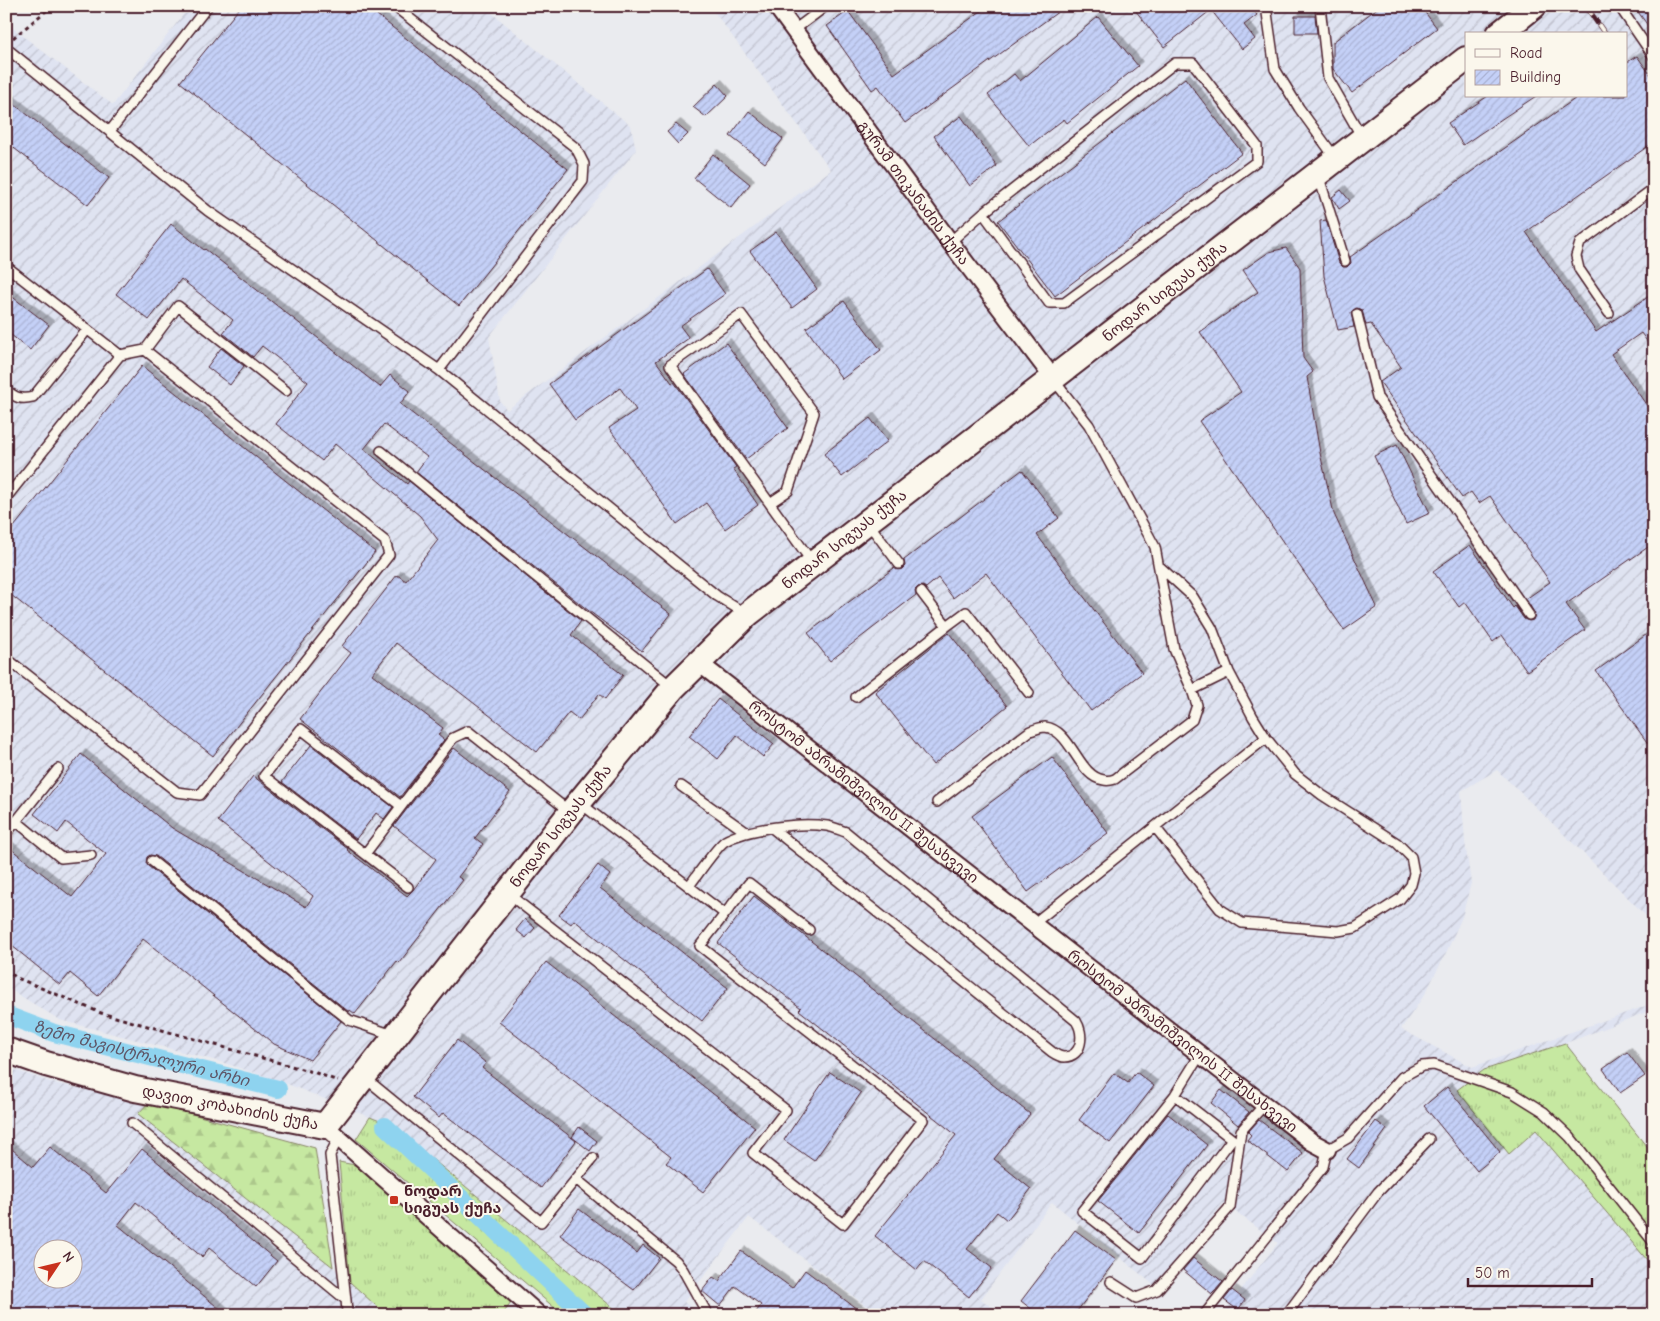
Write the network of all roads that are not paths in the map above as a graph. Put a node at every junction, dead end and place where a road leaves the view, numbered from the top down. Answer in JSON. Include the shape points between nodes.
{"nodes":[{"id":1,"x":208,"y":6,"type":"edge"},
{"id":2,"x":394,"y":6,"type":"edge"},
{"id":3,"x":776,"y":6,"type":"edge"},
{"id":4,"x":826,"y":6,"type":"edge"},
{"id":5,"x":1266,"y":6,"type":"edge"},
{"id":6,"x":1320,"y":6,"type":"edge"},
{"id":7,"x":1534,"y":6,"type":"edge"},
{"id":8,"x":1619,"y":6,"type":"edge"},
{"id":9,"x":794,"y":30,"type":"junction"},
{"id":10,"x":1502,"y":32,"type":"edge"},
{"id":11,"x":6,"y":48,"type":"edge"},
{"id":12,"x":1654,"y":57,"type":"edge"},
{"id":13,"x":1465,"y":60,"type":"edge"},
{"id":14,"x":110,"y":131,"type":"junction"},
{"id":15,"x":1363,"y":139,"type":"junction"},
{"id":16,"x":1337,"y":160,"type":"junction"},
{"id":17,"x":1318,"y":174,"type":"junction"},
{"id":18,"x":1654,"y":188,"type":"edge"},
{"id":19,"x":983,"y":213,"type":"junction"},
{"id":20,"x":950,"y":242,"type":"junction"},
{"id":21,"x":1345,"y":261,"type":"dead end"},
{"id":22,"x":6,"y":266,"type":"edge"},
{"id":23,"x":1609,"y":313,"type":"dead end"},
{"id":24,"x":1357,"y":314,"type":"dead end"},
{"id":25,"x":87,"y":330,"type":"junction"},
{"id":26,"x":145,"y":350,"type":"junction"},
{"id":27,"x":120,"y":356,"type":"junction"},
{"id":28,"x":439,"y":370,"type":"junction"},
{"id":29,"x":1053,"y":378,"type":"junction"},
{"id":30,"x":6,"y":390,"type":"edge"},
{"id":31,"x":286,"y":391,"type":"dead end"},
{"id":32,"x":381,"y":451,"type":"dead end"},
{"id":33,"x":6,"y":498,"type":"edge"},
{"id":34,"x":770,"y":503,"type":"junction"},
{"id":35,"x":867,"y":523,"type":"junction"},
{"id":36,"x":814,"y":564,"type":"junction"},
{"id":37,"x":899,"y":564,"type":"dead end"},
{"id":38,"x":1159,"y":566,"type":"junction"},
{"id":39,"x":920,"y":592,"type":"dead end"},
{"id":40,"x":748,"y":614,"type":"junction"},
{"id":41,"x":1529,"y":615,"type":"dead end"},
{"id":42,"x":947,"y":626,"type":"junction"},
{"id":43,"x":6,"y":658,"type":"edge"},
{"id":44,"x":699,"y":663,"type":"junction"},
{"id":45,"x":1229,"y":672,"type":"junction"},
{"id":46,"x":673,"y":688,"type":"junction"},
{"id":47,"x":1192,"y":690,"type":"junction"},
{"id":48,"x":1029,"y":692,"type":"dead end"},
{"id":49,"x":856,"y":697,"type":"dead end"},
{"id":50,"x":1266,"y":738,"type":"junction"},
{"id":51,"x":58,"y":769,"type":"dead end"},
{"id":52,"x":681,"y":786,"type":"dead end"},
{"id":53,"x":937,"y":802,"type":"dead end"},
{"id":54,"x":401,"y":806,"type":"junction"},
{"id":55,"x":575,"y":807,"type":"junction"},
{"id":56,"x":16,"y":821,"type":"junction"},
{"id":57,"x":1155,"y":827,"type":"junction"},
{"id":58,"x":772,"y":828,"type":"junction"},
{"id":59,"x":746,"y":832,"type":"junction"},
{"id":60,"x":6,"y":834,"type":"edge"},
{"id":61,"x":365,"y":854,"type":"junction"},
{"id":62,"x":91,"y":855,"type":"dead end"},
{"id":63,"x":152,"y":862,"type":"dead end"},
{"id":64,"x":689,"y":886,"type":"junction"},
{"id":65,"x":408,"y":887,"type":"dead end"},
{"id":66,"x":507,"y":893,"type":"junction"},
{"id":67,"x":725,"y":914,"type":"junction"},
{"id":68,"x":1033,"y":924,"type":"junction"},
{"id":69,"x":809,"y":930,"type":"dead end"},
{"id":70,"x":396,"y":1036,"type":"junction"},
{"id":71,"x":6,"y":1050,"type":"edge"},
{"id":72,"x":1200,"y":1055,"type":"junction"},
{"id":73,"x":360,"y":1082,"type":"junction"},
{"id":74,"x":1175,"y":1096,"type":"junction"},
{"id":75,"x":1264,"y":1105,"type":"junction"},
{"id":76,"x":132,"y":1123,"type":"dead end"},
{"id":77,"x":332,"y":1133,"type":"junction"},
{"id":78,"x":1428,"y":1139,"type":"dead end"},
{"id":79,"x":1327,"y":1150,"type":"junction"},
{"id":80,"x":594,"y":1158,"type":"dead end"},
{"id":81,"x":576,"y":1179,"type":"junction"},
{"id":82,"x":1654,"y":1243,"type":"edge"},
{"id":83,"x":1111,"y":1282,"type":"dead end"},
{"id":84,"x":346,"y":1300,"type":"junction"},
{"id":85,"x":347,"y":1314,"type":"edge"},
{"id":86,"x":539,"y":1315,"type":"edge"},
{"id":87,"x":708,"y":1315,"type":"edge"},
{"id":88,"x":1204,"y":1315,"type":"edge"},
{"id":89,"x":1286,"y":1315,"type":"edge"}],
"edges":[{"from":1,"to":14,"type":"lane"},
{"from":2,"to":28,"type":"lane","via":[[576,148],[584,164],[583,181]]},
{"from":3,"to":9,"type":"street","name":"გურამ თიკანაძის ქუჩა"},
{"from":4,"to":9,"type":"lane"},
{"from":5,"to":16,"type":"lane","via":[[1275,69],[1298,108]]},
{"from":6,"to":15,"type":"lane","via":[[1328,78]]},
{"from":7,"to":10,"type":"street"},
{"from":8,"to":12,"type":"lane"},
{"from":9,"to":20,"type":"street","name":"გურამ თიკანაძის ქუჩა"},
{"from":11,"to":14,"type":"lane"},
{"from":13,"to":15,"type":"street","name":"ნოდარ სიგუას ქუჩა"},
{"from":14,"to":28,"type":"lane","via":[[208,211]]},
{"from":15,"to":16,"type":"street","name":"ნოდარ სიგუას ქუჩა"},
{"from":16,"to":17,"type":"street","name":"ნოდარ სიგუას ქუჩა"},
{"from":17,"to":21,"type":"lane"},
{"from":17,"to":29,"type":"street","name":"ნოდარ სიგუას ქუჩა"},
{"from":18,"to":23,"type":"lane","via":[[1580,243],[1576,256],[1580,269]]},
{"from":19,"to":19,"type":"lane","via":[[1175,63],[1193,63],[1257,146],[1257,161],[1064,303],[1049,303]]},
{"from":19,"to":20,"type":"lane"},
{"from":20,"to":29,"type":"street","name":"გურამ თიკანაძის ქუჩა"},
{"from":22,"to":25,"type":"lane"},
{"from":24,"to":41,"type":"lane","via":[[1377,396]]},
{"from":25,"to":27,"type":"lane"},
{"from":25,"to":30,"type":"lane","via":[[33,397],[17,398]]},
{"from":26,"to":27,"type":"lane"},
{"from":26,"to":31,"type":"lane","via":[[178,306]]},
{"from":26,"to":43,"type":"lane","via":[[385,541],[389,555],[200,795],[177,792]]},
{"from":27,"to":33,"type":"lane"},
{"from":28,"to":40,"type":"lane","via":[[717,596]]},
{"from":29,"to":35,"type":"street","name":"ნოდარ სიგუას ქუჩა"},
{"from":29,"to":38,"type":"lane","via":[[1089,425],[1155,547]]},
{"from":32,"to":46,"type":"lane"},
{"from":34,"to":34,"type":"lane","via":[[670,365],[741,314],[814,413],[788,491]]},
{"from":34,"to":36,"type":"lane"},
{"from":35,"to":36,"type":"street","name":"ნოდარ სიგუას ქუჩა"},
{"from":35,"to":37,"type":"lane"},
{"from":36,"to":40,"type":"street","name":"ნოდარ სიგუას ქუჩა"},
{"from":38,"to":45,"type":"lane","via":[[1193,597],[1212,628]]},
{"from":38,"to":47,"type":"lane","via":[[1174,649]]},
{"from":39,"to":42,"type":"lane"},
{"from":40,"to":44,"type":"street","name":"ნოდარ სიგუას ქუჩა"},
{"from":42,"to":48,"type":"lane","via":[[966,612]]},
{"from":42,"to":49,"type":"lane"},
{"from":44,"to":46,"type":"street","name":"ნოდარ სიგუას ქუჩა"},
{"from":44,"to":68,"type":"street","name":"როსტომ აბრამიშვილის II შესახვევი"},
{"from":45,"to":47,"type":"lane"},
{"from":45,"to":50,"type":"lane"},
{"from":46,"to":55,"type":"street","name":"ნოდარ სიგუას ქუჩა"},
{"from":47,"to":53,"type":"lane","via":[[1197,705],[1192,720],[1115,779],[1103,780],[1090,773],[1063,738],[1054,730],[1043,727],[1030,732]]},
{"from":50,"to":57,"type":"lane"},
{"from":50,"to":57,"type":"lane","via":[[1295,774],[1397,843],[1411,857],[1414,873],[1411,885],[1400,899],[1355,928],[1338,931],[1242,923],[1220,909]]},
{"from":51,"to":56,"type":"lane"},
{"from":52,"to":59,"type":"lane"},
{"from":54,"to":55,"type":"lane","via":[[453,738],[468,731]]},
{"from":54,"to":61,"type":"lane"},
{"from":54,"to":61,"type":"lane","via":[[301,729],[264,776]]},
{"from":55,"to":64,"type":"lane"},
{"from":55,"to":66,"type":"street","name":"ნოდარ სიგუას ქუჩა"},
{"from":56,"to":60,"type":"lane"},
{"from":56,"to":62,"type":"lane","via":[[61,858]]},
{"from":57,"to":68,"type":"lane"},
{"from":58,"to":58,"type":"lane","via":[[1052,1052],[1064,1057],[1075,1053],[1082,1033],[1076,1021],[846,832],[828,826]]},
{"from":58,"to":59,"type":"lane"},
{"from":59,"to":64,"type":"lane","via":[[724,842]]},
{"from":61,"to":65,"type":"lane"},
{"from":63,"to":70,"type":"lane","via":[[349,1020]]},
{"from":64,"to":67,"type":"lane"},
{"from":66,"to":67,"type":"lane","via":[[786,1110],[753,1153],[843,1224],[923,1120],[700,946]]},
{"from":66,"to":70,"type":"street","name":"ნოდარ სიგუას ქუჩა"},
{"from":67,"to":69,"type":"lane","via":[[748,883]]},
{"from":68,"to":72,"type":"street","name":"როსტომ აბრამიშვილის II შესახვევი"},
{"from":70,"to":73,"type":"street","name":"ნოდარ სიგუას ქუჩა"},
{"from":71,"to":77,"type":"street","name":"დავით კობახიძის ქუჩა","via":[[135,1090]]},
{"from":72,"to":74,"type":"lane"},
{"from":72,"to":75,"type":"street","name":"როსტომ აბრამიშვილის II შესახვევი"},
{"from":73,"to":77,"type":"street","name":"ნოდარ სიგუას ქუჩა"},
{"from":73,"to":81,"type":"lane","via":[[541,1222]]},
{"from":74,"to":74,"type":"lane","via":[[1082,1211],[1142,1258],[1232,1139]]},
{"from":75,"to":79,"type":"street","name":"როსტომ აბრამიშვილის II შესახვევი"},
{"from":75,"to":83,"type":"lane","via":[[1241,1131],[1230,1207],[1157,1290],[1136,1298]]},
{"from":76,"to":84,"type":"lane"},
{"from":77,"to":84,"type":"lane","via":[[330,1155]]},
{"from":77,"to":86,"type":"street"},
{"from":78,"to":89,"type":"lane","via":[[1378,1192]]},
{"from":79,"to":82,"type":"lane","via":[[1348,1138],[1402,1077],[1422,1066],[1434,1066],[1512,1092],[1544,1112],[1570,1137]]},
{"from":79,"to":88,"type":"lane","via":[[1323,1166]]},
{"from":80,"to":81,"type":"lane"},
{"from":81,"to":87,"type":"lane","via":[[676,1261]]},
{"from":84,"to":85,"type":"lane"}]}
